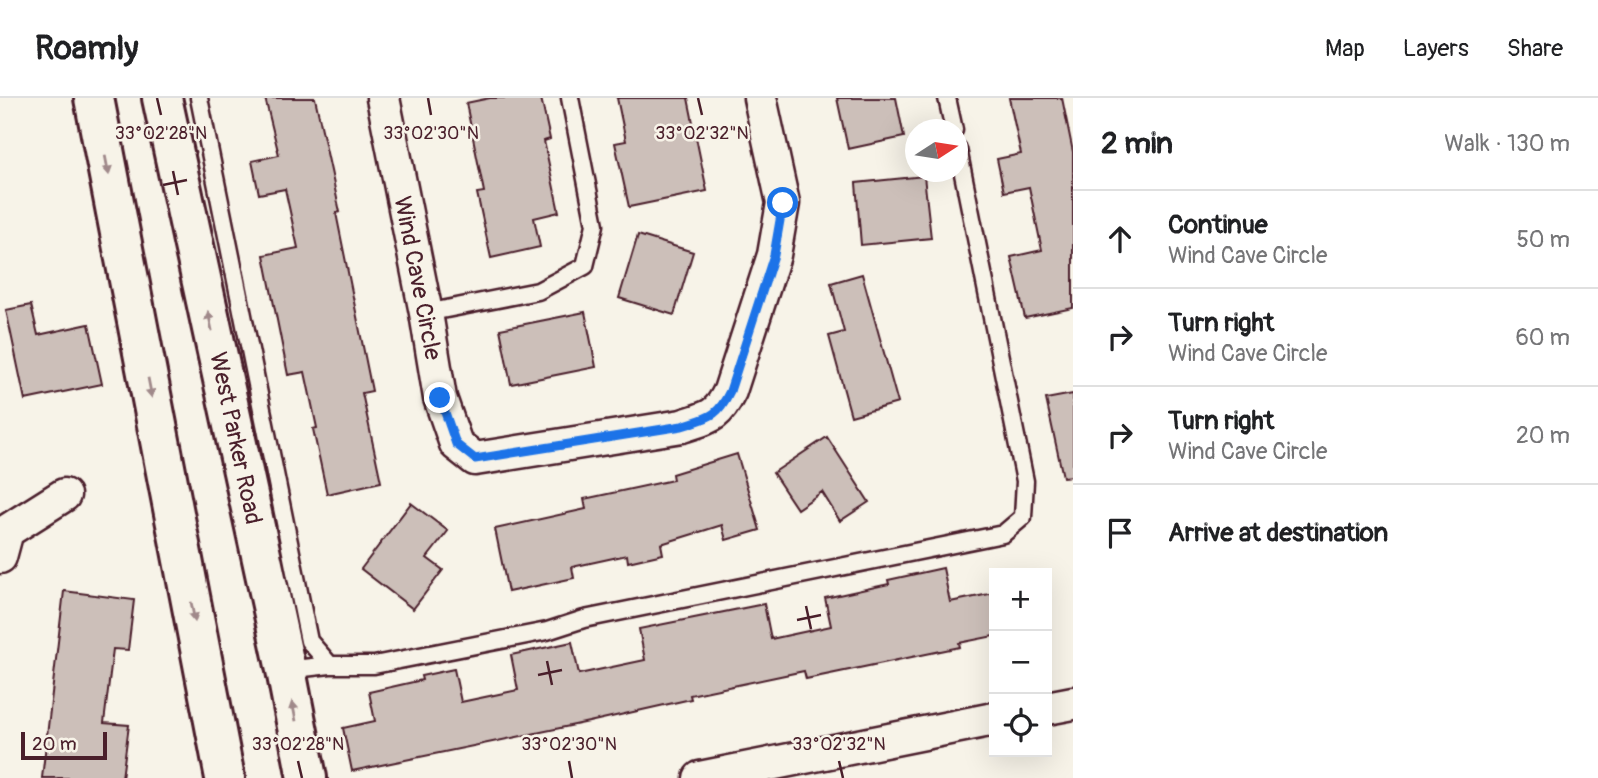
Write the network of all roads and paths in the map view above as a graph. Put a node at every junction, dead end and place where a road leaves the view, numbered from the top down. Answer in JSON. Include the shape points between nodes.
{"nodes":[{"id":1,"x":94,"y":98,"type":"edge"},
{"id":2,"x":162,"y":98,"type":"edge"},
{"id":3,"x":199,"y":98,"type":"edge"},
{"id":4,"x":383,"y":98,"type":"edge"},
{"id":5,"x":570,"y":98,"type":"edge"},
{"id":6,"x":760,"y":98,"type":"edge"},
{"id":7,"x":947,"y":98,"type":"edge"},
{"id":8,"x":952,"y":119,"type":"edge"},
{"id":9,"x":964,"y":182,"type":"edge"},
{"id":10,"x":426,"y":313,"type":"junction"},
{"id":11,"x":64,"y":495,"type":"dead end"},
{"id":12,"x":0,"y":557,"type":"edge"},
{"id":13,"x":330,"y":665,"type":"junction"},
{"id":14,"x":286,"y":670,"type":"junction"},
{"id":15,"x":1073,"y":703,"type":"edge"},
{"id":16,"x":1052,"y":707,"type":"edge"},
{"id":17,"x":989,"y":720,"type":"edge"},
{"id":18,"x":225,"y":778,"type":"edge"},
{"id":19,"x":307,"y":778,"type":"edge"},
{"id":20,"x":700,"y":778,"type":"edge"}],
"edges":[{"from":1,"to":18,"type":"main road","one_way":true},
{"from":14,"to":2,"type":"main road","name":"West Parker Road","one_way":true},
{"from":3,"to":13,"type":"lane","via":[[309,641]]},
{"from":4,"to":10,"type":"street","name":"Wind Cave Circle"},
{"from":5,"to":10,"type":"lane","via":[[595,225],[585,266],[538,291]]},
{"from":6,"to":10,"type":"street","name":"Wind Cave Circle","via":[[783,203],[774,255],[722,408],[682,426],[475,459],[456,444],[440,398]]},
{"from":7,"to":8,"type":"lane"},
{"from":9,"to":13,"type":"lane","via":[[1025,481],[1023,517],[1003,534],[584,619],[547,631],[374,664]]},
{"from":11,"to":12,"type":"street","via":[[7,531]]},
{"from":13,"to":14,"type":"lane"},
{"from":19,"to":14,"type":"main road","name":"West Parker Road","one_way":true},
{"from":15,"to":16,"type":"street"},
{"from":17,"to":20,"type":"street"}]}
